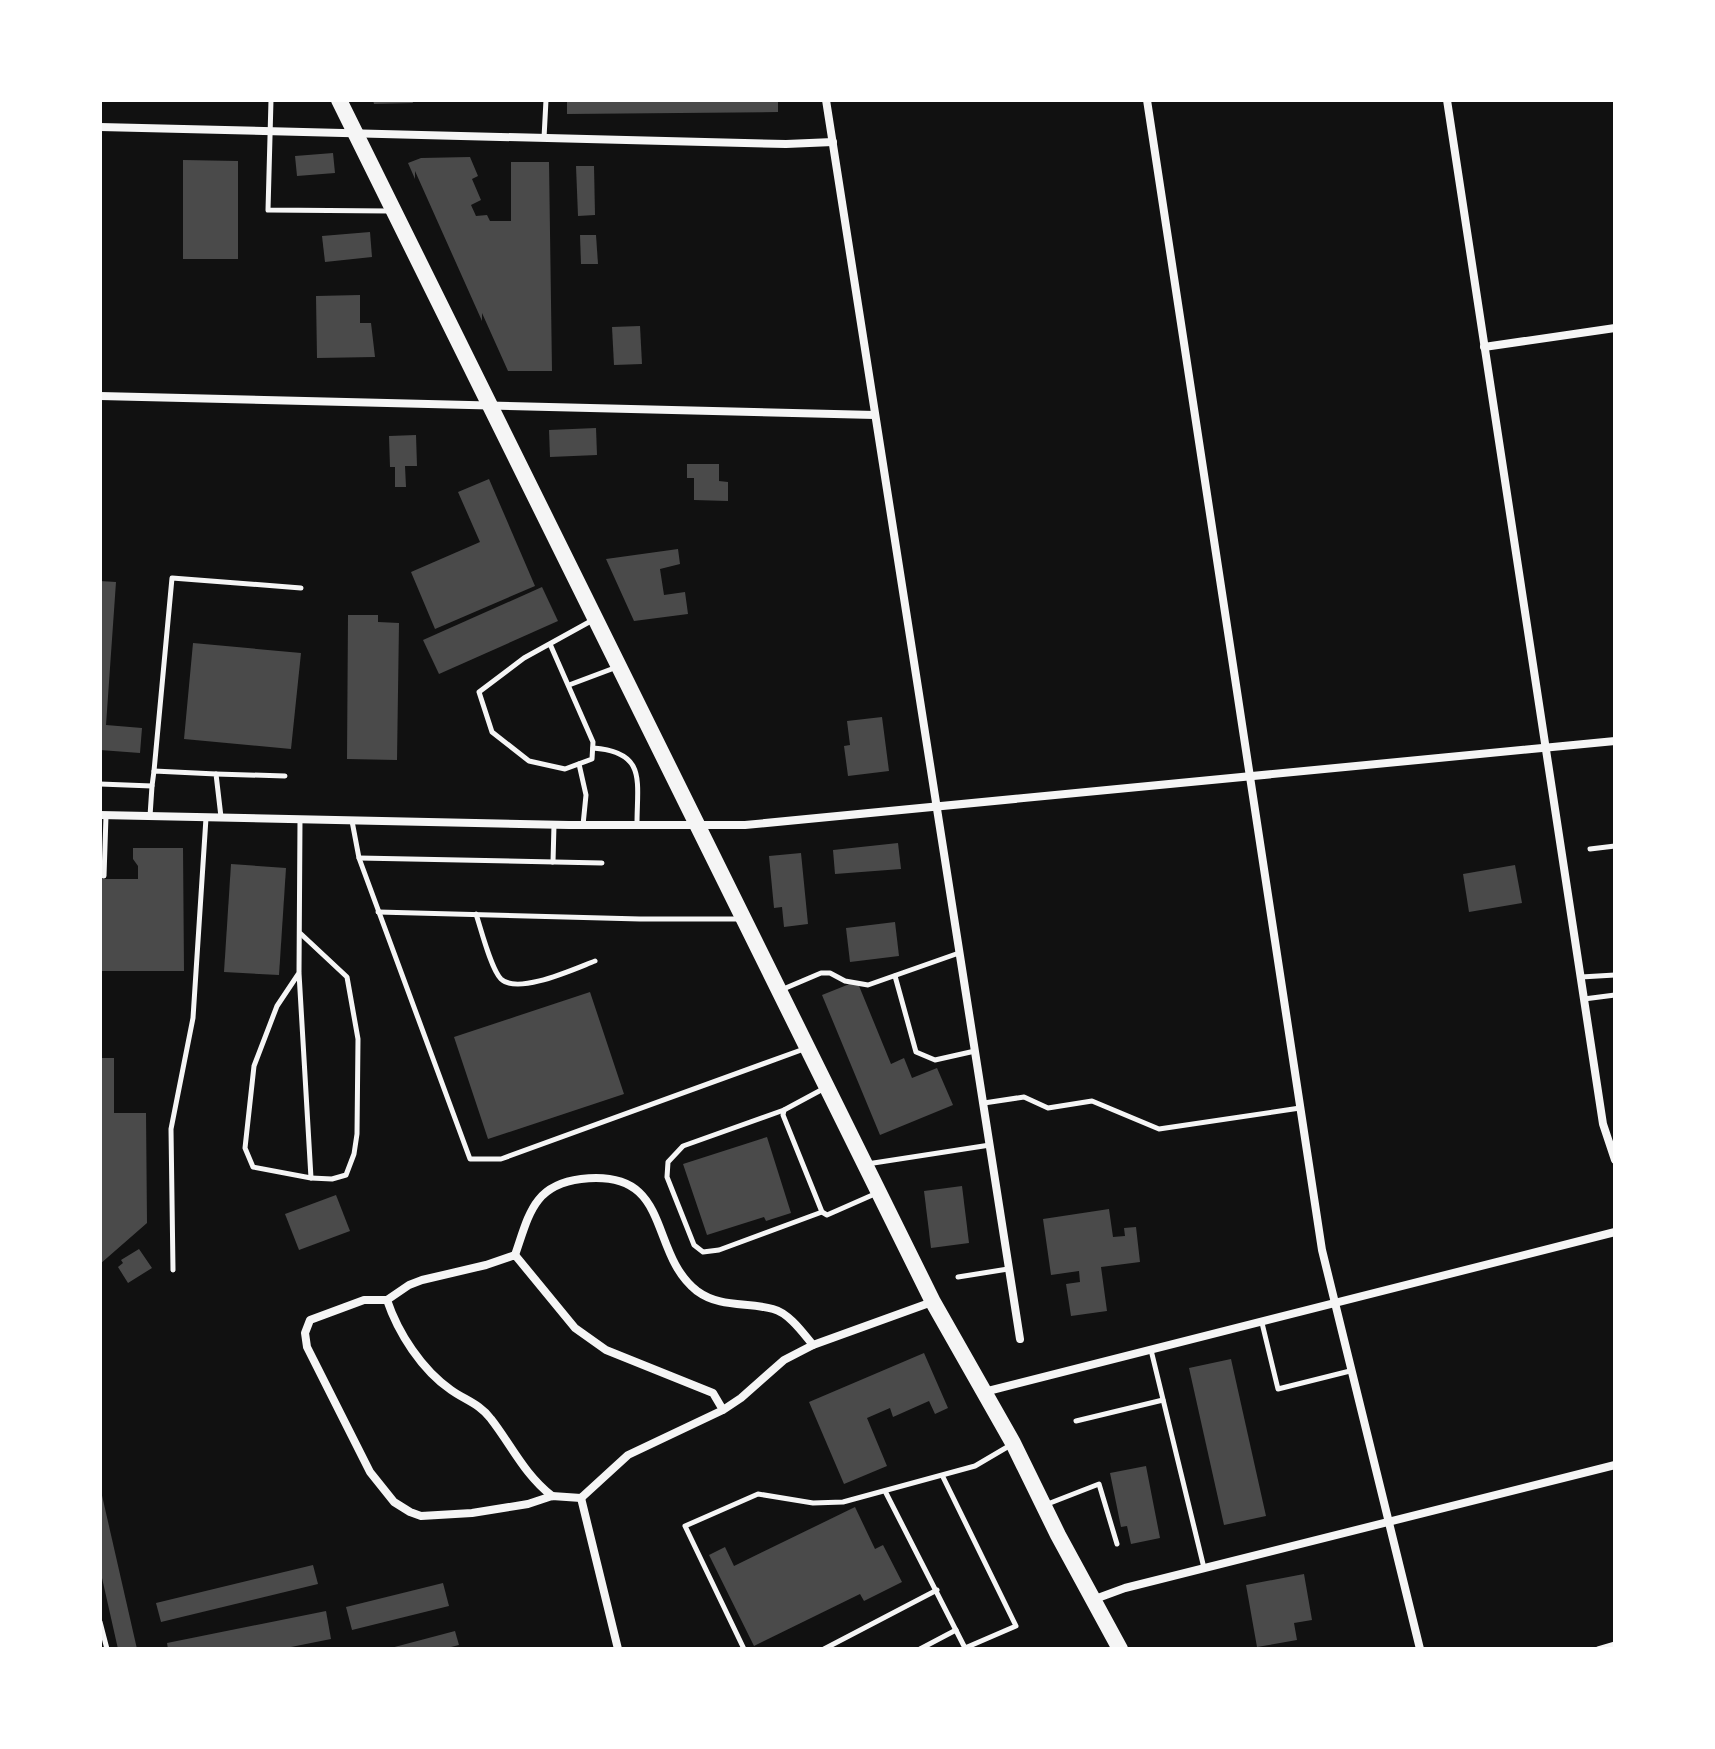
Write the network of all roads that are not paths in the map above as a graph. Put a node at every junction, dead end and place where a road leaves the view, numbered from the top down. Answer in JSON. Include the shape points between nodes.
{"nodes":[{"id":1,"x":271,"y":100,"type":"edge"},
{"id":2,"x":339,"y":100,"type":"edge"},
{"id":3,"x":546,"y":100,"type":"edge"},
{"id":4,"x":826,"y":100,"type":"edge"},
{"id":5,"x":1147,"y":100,"type":"edge"},
{"id":6,"x":1447,"y":100,"type":"edge"},
{"id":7,"x":100,"y":127,"type":"edge"},
{"id":8,"x":271,"y":131,"type":"junction"},
{"id":9,"x":355,"y":133,"type":"junction"},
{"id":10,"x":544,"y":138,"type":"junction"},
{"id":11,"x":833,"y":142,"type":"junction"},
{"id":12,"x":394,"y":211,"type":"junction"},
{"id":13,"x":1615,"y":328,"type":"edge"},
{"id":14,"x":1484,"y":347,"type":"junction"},
{"id":15,"x":100,"y":396,"type":"edge"},
{"id":16,"x":489,"y":405,"type":"junction"},
{"id":17,"x":875,"y":415,"type":"junction"},
{"id":18,"x":301,"y":588,"type":"dead end"},
{"id":19,"x":596,"y":619,"type":"junction"},
{"id":20,"x":550,"y":644,"type":"junction"},
{"id":21,"x":619,"y":666,"type":"junction"},
{"id":22,"x":569,"y":685,"type":"junction"},
{"id":23,"x":1615,"y":741,"type":"edge"},
{"id":24,"x":593,"y":748,"type":"junction"},
{"id":25,"x":1546,"y":748,"type":"junction"},
{"id":26,"x":579,"y":764,"type":"junction"},
{"id":27,"x":154,"y":771,"type":"junction"},
{"id":28,"x":216,"y":774,"type":"junction"},
{"id":29,"x":285,"y":776,"type":"dead end"},
{"id":30,"x":1250,"y":776,"type":"junction"},
{"id":31,"x":100,"y":784,"type":"edge"},
{"id":32,"x":152,"y":786,"type":"junction"},
{"id":33,"x":936,"y":806,"type":"junction"},
{"id":34,"x":103,"y":816,"type":"edge"},
{"id":35,"x":150,"y":816,"type":"junction"},
{"id":36,"x":206,"y":818,"type":"junction"},
{"id":37,"x":221,"y":818,"type":"junction"},
{"id":38,"x":300,"y":820,"type":"junction"},
{"id":39,"x":352,"y":821,"type":"junction"},
{"id":40,"x":554,"y":825,"type":"junction"},
{"id":41,"x":583,"y":825,"type":"junction"},
{"id":42,"x":637,"y":825,"type":"junction"},
{"id":43,"x":698,"y":825,"type":"junction"},
{"id":44,"x":1615,"y":846,"type":"edge"},
{"id":45,"x":1590,"y":849,"type":"dead end"},
{"id":46,"x":359,"y":858,"type":"junction"},
{"id":47,"x":553,"y":862,"type":"junction"},
{"id":48,"x":602,"y":863,"type":"dead end"},
{"id":49,"x":104,"y":876,"type":"dead end"},
{"id":50,"x":378,"y":912,"type":"junction"},
{"id":51,"x":476,"y":914,"type":"junction"},
{"id":52,"x":744,"y":919,"type":"junction"},
{"id":53,"x":301,"y":934,"type":"junction"},
{"id":54,"x":959,"y":953,"type":"junction"},
{"id":55,"x":595,"y":961,"type":"dead end"},
{"id":56,"x":299,"y":973,"type":"junction"},
{"id":57,"x":1615,"y":975,"type":"edge"},
{"id":58,"x":895,"y":976,"type":"junction"},
{"id":59,"x":1581,"y":977,"type":"junction"},
{"id":60,"x":780,"y":991,"type":"junction"},
{"id":61,"x":1615,"y":995,"type":"edge"},
{"id":62,"x":1584,"y":999,"type":"junction"},
{"id":63,"x":808,"y":1048,"type":"junction"},
{"id":64,"x":975,"y":1051,"type":"junction"},
{"id":65,"x":828,"y":1086,"type":"junction"},
{"id":66,"x":983,"y":1103,"type":"junction"},
{"id":67,"x":1300,"y":1108,"type":"junction"},
{"id":68,"x":784,"y":1110,"type":"junction"},
{"id":69,"x":990,"y":1145,"type":"junction"},
{"id":70,"x":1615,"y":1160,"type":"edge"},
{"id":71,"x":866,"y":1164,"type":"junction"},
{"id":72,"x":311,"y":1178,"type":"junction"},
{"id":73,"x":880,"y":1192,"type":"junction"},
{"id":74,"x":822,"y":1212,"type":"junction"},
{"id":75,"x":1615,"y":1232,"type":"edge"},
{"id":76,"x":515,"y":1255,"type":"junction"},
{"id":77,"x":1009,"y":1269,"type":"junction"},
{"id":78,"x":173,"y":1270,"type":"dead end"},
{"id":79,"x":958,"y":1277,"type":"dead end"},
{"id":80,"x":387,"y":1300,"type":"junction"},
{"id":81,"x":933,"y":1302,"type":"junction"},
{"id":82,"x":1334,"y":1305,"type":"junction"},
{"id":83,"x":1262,"y":1323,"type":"junction"},
{"id":84,"x":1020,"y":1339,"type":"dead end"},
{"id":85,"x":813,"y":1345,"type":"junction"},
{"id":86,"x":1151,"y":1350,"type":"junction"},
{"id":87,"x":1350,"y":1371,"type":"junction"},
{"id":88,"x":984,"y":1392,"type":"junction"},
{"id":89,"x":1163,"y":1400,"type":"junction"},
{"id":90,"x":723,"y":1410,"type":"junction"},
{"id":91,"x":1076,"y":1421,"type":"dead end"},
{"id":92,"x":1013,"y":1443,"type":"junction"},
{"id":93,"x":1615,"y":1465,"type":"edge"},
{"id":94,"x":943,"y":1477,"type":"junction"},
{"id":95,"x":885,"y":1491,"type":"junction"},
{"id":96,"x":552,"y":1496,"type":"junction"},
{"id":97,"x":581,"y":1498,"type":"junction"},
{"id":98,"x":1044,"y":1505,"type":"junction"},
{"id":99,"x":1388,"y":1522,"type":"junction"},
{"id":100,"x":1117,"y":1544,"type":"dead end"},
{"id":101,"x":1204,"y":1568,"type":"junction"},
{"id":102,"x":937,"y":1590,"type":"junction"},
{"id":103,"x":1095,"y":1599,"type":"junction"},
{"id":104,"x":100,"y":1622,"type":"edge"},
{"id":105,"x":956,"y":1630,"type":"junction"},
{"id":106,"x":1615,"y":1644,"type":"edge"},
{"id":107,"x":107,"y":1649,"type":"edge"},
{"id":108,"x":618,"y":1649,"type":"edge"},
{"id":109,"x":744,"y":1649,"type":"edge"},
{"id":110,"x":824,"y":1649,"type":"edge"},
{"id":111,"x":920,"y":1649,"type":"edge"},
{"id":112,"x":1120,"y":1649,"type":"edge"},
{"id":113,"x":1420,"y":1649,"type":"edge"},
{"id":114,"x":1598,"y":1649,"type":"edge"}],
"edges":[{"from":1,"to":8,"type":"lane"},
{"from":2,"to":9,"type":"main road"},
{"from":3,"to":10,"type":"lane"},
{"from":4,"to":11,"type":"street"},
{"from":5,"to":30,"type":"street"},
{"from":6,"to":14,"type":"street"},
{"from":7,"to":8,"type":"street"},
{"from":8,"to":9,"type":"street"},
{"from":8,"to":12,"type":"lane","via":[[268,210]]},
{"from":9,"to":10,"type":"street"},
{"from":9,"to":12,"type":"main road"},
{"from":10,"to":11,"type":"street"},
{"from":11,"to":17,"type":"street"},
{"from":12,"to":16,"type":"main road"},
{"from":13,"to":14,"type":"street"},
{"from":14,"to":25,"type":"street"},
{"from":15,"to":16,"type":"street"},
{"from":16,"to":17,"type":"street"},
{"from":16,"to":19,"type":"main road"},
{"from":17,"to":33,"type":"street"},
{"from":18,"to":27,"type":"lane","via":[[172,578]]},
{"from":19,"to":20,"type":"lane"},
{"from":19,"to":21,"type":"main road"},
{"from":20,"to":22,"type":"lane"},
{"from":20,"to":26,"type":"lane","via":[[479,692],[492,732],[529,761],[565,769]]},
{"from":21,"to":22,"type":"lane"},
{"from":21,"to":43,"type":"main road"},
{"from":22,"to":24,"type":"lane"},
{"from":23,"to":25,"type":"street"},
{"from":24,"to":26,"type":"lane","via":[[592,759]]},
{"from":24,"to":42,"type":"lane","via":[[616,749],[633,764]]},
{"from":25,"to":30,"type":"street"},
{"from":25,"to":59,"type":"street"},
{"from":26,"to":41,"type":"lane","via":[[586,795]]},
{"from":27,"to":28,"type":"lane"},
{"from":27,"to":32,"type":"lane"},
{"from":28,"to":29,"type":"lane"},
{"from":28,"to":37,"type":"lane"},
{"from":30,"to":33,"type":"street"},
{"from":30,"to":67,"type":"street"},
{"from":31,"to":32,"type":"lane"},
{"from":32,"to":35,"type":"lane"},
{"from":33,"to":43,"type":"street"},
{"from":33,"to":54,"type":"street"},
{"from":34,"to":35,"type":"street"},
{"from":34,"to":49,"type":"lane"},
{"from":35,"to":36,"type":"street"},
{"from":36,"to":37,"type":"street"},
{"from":36,"to":78,"type":"lane","via":[[193,1018],[171,1129]]},
{"from":37,"to":38,"type":"street"},
{"from":38,"to":39,"type":"street"},
{"from":38,"to":53,"type":"lane"},
{"from":39,"to":40,"type":"street"},
{"from":39,"to":46,"type":"lane"},
{"from":40,"to":41,"type":"street"},
{"from":40,"to":47,"type":"lane"},
{"from":41,"to":42,"type":"street"},
{"from":42,"to":43,"type":"street"},
{"from":43,"to":52,"type":"main road"},
{"from":44,"to":45,"type":"lane"},
{"from":46,"to":47,"type":"lane"},
{"from":46,"to":50,"type":"lane"},
{"from":47,"to":48,"type":"lane"},
{"from":50,"to":51,"type":"lane"},
{"from":50,"to":63,"type":"lane","via":[[470,1159],[501,1159]]},
{"from":51,"to":52,"type":"lane"},
{"from":51,"to":55,"type":"lane","via":[[499,977],[510,984],[526,985]]},
{"from":52,"to":60,"type":"main road"},
{"from":53,"to":56,"type":"lane"},
{"from":53,"to":72,"type":"lane","via":[[347,977],[358,1039],[354,1154],[346,1175]]},
{"from":54,"to":58,"type":"lane"},
{"from":54,"to":64,"type":"street"},
{"from":56,"to":72,"type":"lane"},
{"from":56,"to":72,"type":"lane","via":[[277,1006],[254,1066],[245,1148],[253,1167]]},
{"from":57,"to":59,"type":"lane"},
{"from":58,"to":60,"type":"lane","via":[[868,985],[821,973]]},
{"from":58,"to":64,"type":"lane","via":[[916,1052],[935,1060]]},
{"from":59,"to":62,"type":"street"},
{"from":60,"to":63,"type":"main road"},
{"from":61,"to":62,"type":"lane"},
{"from":62,"to":70,"type":"street","via":[[1603,1124]]},
{"from":63,"to":65,"type":"main road"},
{"from":64,"to":66,"type":"street"},
{"from":65,"to":68,"type":"lane"},
{"from":65,"to":71,"type":"main road"},
{"from":66,"to":67,"type":"lane","via":[[1024,1097],[1048,1108],[1092,1101],[1159,1129]]},
{"from":66,"to":69,"type":"street"},
{"from":67,"to":82,"type":"street"},
{"from":68,"to":74,"type":"lane"},
{"from":68,"to":74,"type":"lane","via":[[683,1146],[668,1162],[667,1177],[694,1245],[703,1252]]},
{"from":69,"to":71,"type":"lane"},
{"from":69,"to":77,"type":"street"},
{"from":71,"to":73,"type":"main road"},
{"from":73,"to":74,"type":"lane","via":[[827,1215]]},
{"from":73,"to":81,"type":"main road"},
{"from":75,"to":82,"type":"street"},
{"from":76,"to":80,"type":"street","via":[[422,1280]]},
{"from":76,"to":85,"type":"street","via":[[531,1212],[549,1187],[588,1179],[628,1184],[647,1201],[682,1274],[695,1289],[729,1304],[776,1309]]},
{"from":76,"to":90,"type":"street","via":[[575,1328],[606,1350],[713,1393]]},
{"from":77,"to":79,"type":"lane"},
{"from":77,"to":84,"type":"street"},
{"from":80,"to":96,"type":"street","via":[[425,1365],[481,1408],[524,1470]]},
{"from":80,"to":96,"type":"street","via":[[364,1300],[310,1320],[305,1333],[307,1347],[381,1489],[421,1516],[502,1510]]},
{"from":81,"to":85,"type":"street"},
{"from":81,"to":88,"type":"main road"},
{"from":82,"to":83,"type":"street"},
{"from":82,"to":87,"type":"street"},
{"from":83,"to":86,"type":"street"},
{"from":83,"to":87,"type":"lane","via":[[1278,1389]]},
{"from":85,"to":90,"type":"street","via":[[784,1360]]},
{"from":86,"to":88,"type":"street"},
{"from":86,"to":89,"type":"lane"},
{"from":87,"to":99,"type":"street"},
{"from":88,"to":92,"type":"main road"},
{"from":89,"to":91,"type":"lane"},
{"from":89,"to":101,"type":"lane"},
{"from":90,"to":97,"type":"street","via":[[628,1455]]},
{"from":92,"to":94,"type":"lane","via":[[975,1466]]},
{"from":92,"to":98,"type":"main road"},
{"from":93,"to":99,"type":"street"},
{"from":94,"to":95,"type":"lane"},
{"from":94,"to":105,"type":"lane","via":[[1016,1626],[965,1648]]},
{"from":95,"to":102,"type":"lane"},
{"from":95,"to":109,"type":"lane","via":[[813,1503],[758,1494],[685,1526]]},
{"from":96,"to":97,"type":"street"},
{"from":97,"to":108,"type":"street"},
{"from":98,"to":100,"type":"lane","via":[[1099,1484]]},
{"from":98,"to":103,"type":"main road"},
{"from":99,"to":101,"type":"street"},
{"from":99,"to":113,"type":"street"},
{"from":101,"to":103,"type":"street"},
{"from":102,"to":105,"type":"lane"},
{"from":102,"to":110,"type":"lane"},
{"from":103,"to":112,"type":"main road"},
{"from":104,"to":107,"type":"lane"},
{"from":105,"to":111,"type":"lane"},
{"from":106,"to":114,"type":"lane"}]}
